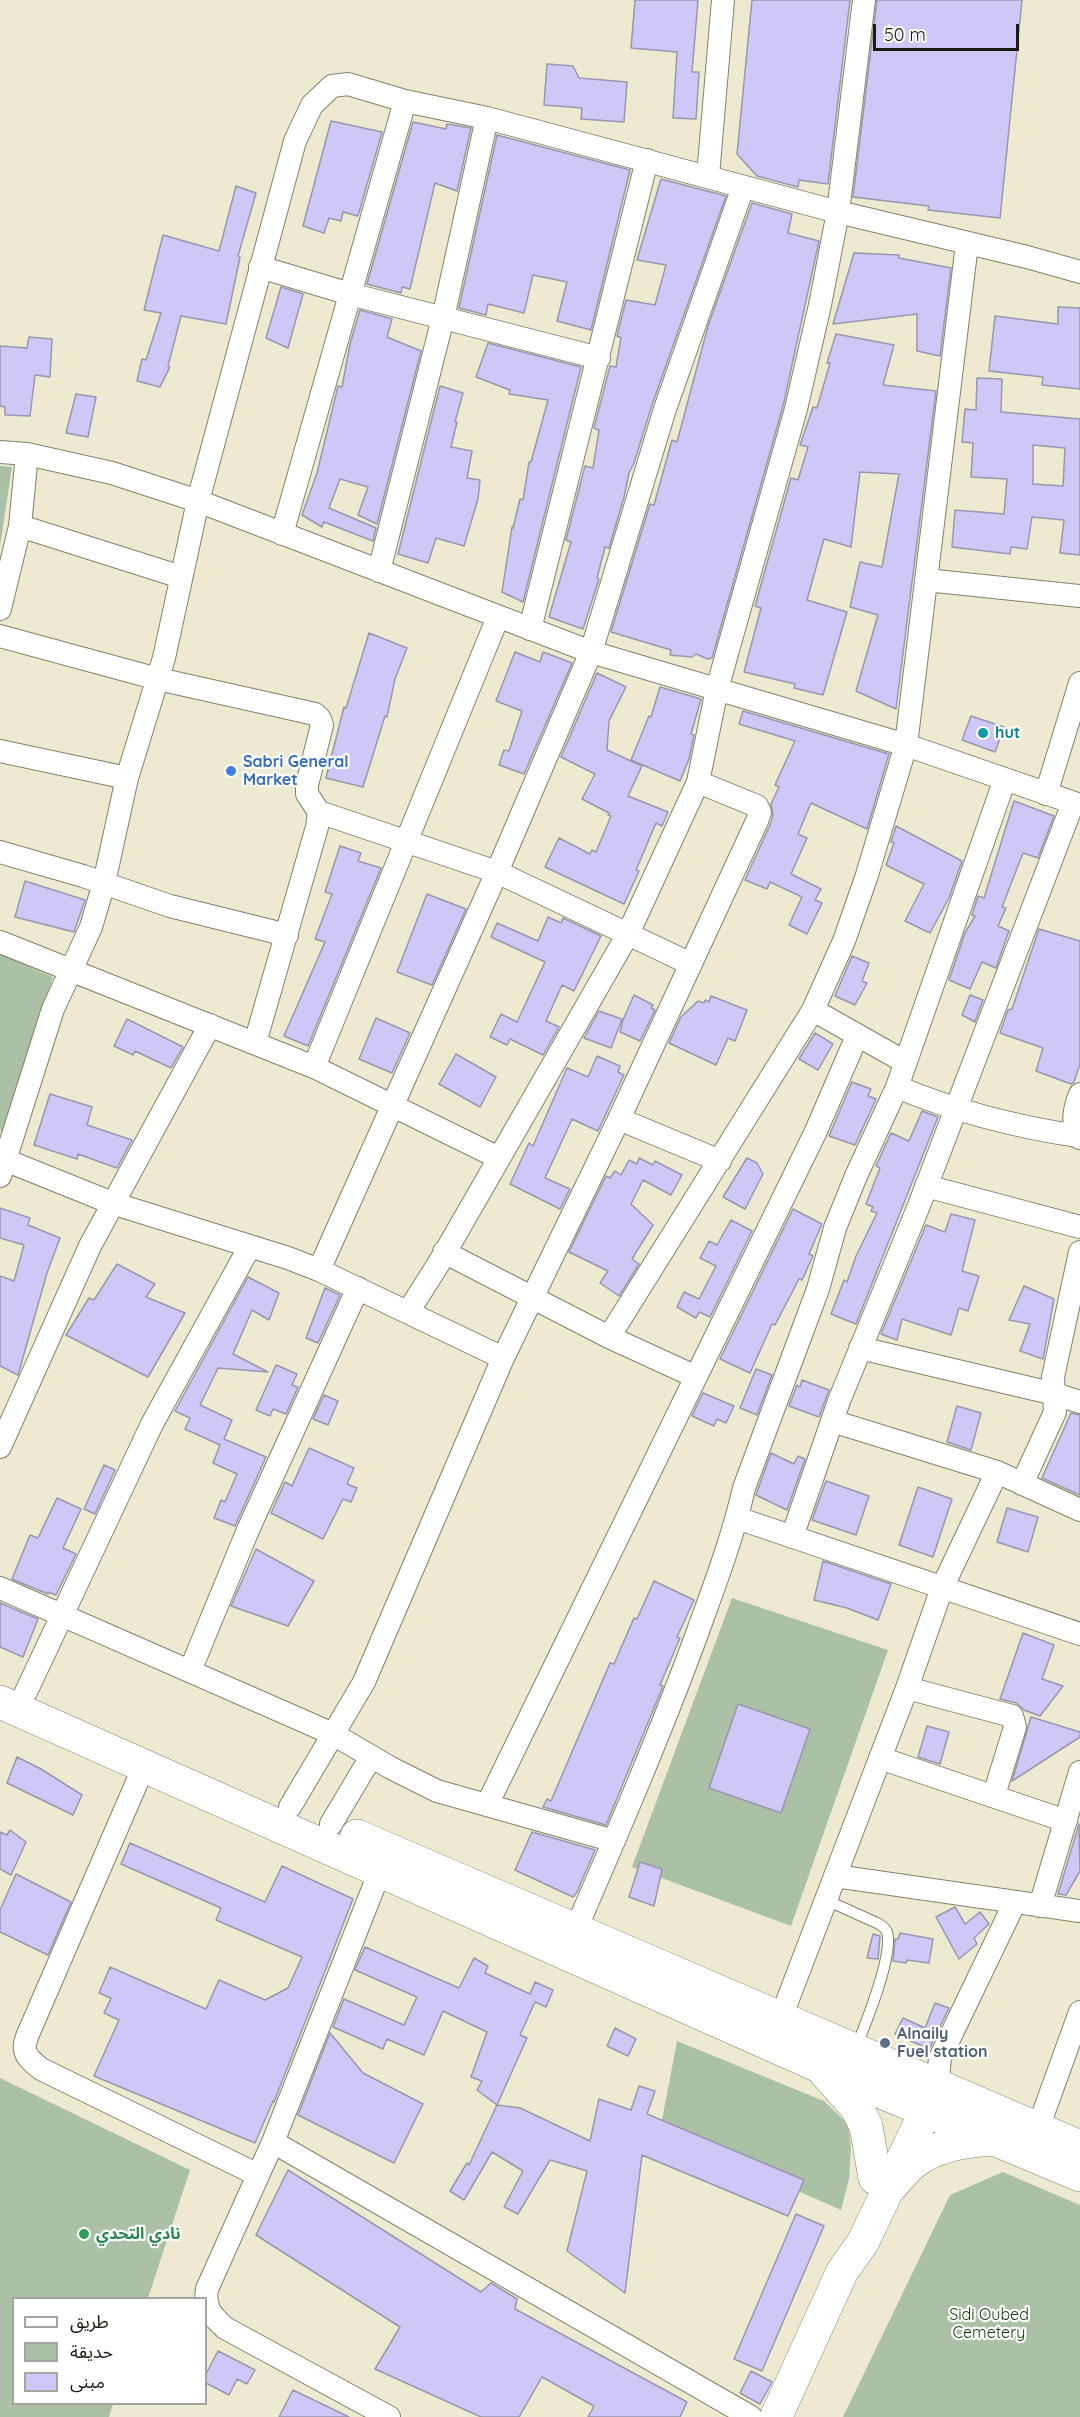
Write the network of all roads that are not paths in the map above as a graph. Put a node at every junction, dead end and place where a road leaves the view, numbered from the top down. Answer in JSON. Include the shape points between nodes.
{"nodes":[{"id":1,"x":723,"y":0,"type":"edge"},
{"id":2,"x":864,"y":0,"type":"edge"},
{"id":3,"x":405,"y":101,"type":"junction"},
{"id":4,"x":487,"y":118,"type":"junction"},
{"id":5,"x":647,"y":160,"type":"junction"},
{"id":6,"x":708,"y":176,"type":"junction"},
{"id":7,"x":743,"y":187,"type":"junction"},
{"id":8,"x":838,"y":212,"type":"junction"},
{"id":9,"x":967,"y":244,"type":"junction"},
{"id":10,"x":260,"y":267,"type":"junction"},
{"id":11,"x":1080,"y":272,"type":"edge"},
{"id":12,"x":350,"y":294,"type":"junction"},
{"id":13,"x":443,"y":318,"type":"junction"},
{"id":14,"x":598,"y":358,"type":"junction"},
{"id":15,"x":0,"y":452,"type":"edge"},
{"id":16,"x":27,"y":454,"type":"junction"},
{"id":17,"x":198,"y":501,"type":"junction"},
{"id":18,"x":20,"y":526,"type":"junction"},
{"id":19,"x":282,"y":534,"type":"junction"},
{"id":20,"x":379,"y":571,"type":"junction"},
{"id":21,"x":181,"y":577,"type":"junction"},
{"id":22,"x":926,"y":580,"type":"junction"},
{"id":23,"x":1080,"y":596,"type":"edge"},
{"id":24,"x":0,"y":609,"type":"edge"},
{"id":25,"x":498,"y":616,"type":"junction"},
{"id":26,"x":530,"y":629,"type":"junction"},
{"id":27,"x":0,"y":636,"type":"edge"},
{"id":28,"x":591,"y":652,"type":"junction"},
{"id":29,"x":158,"y":679,"type":"junction"},
{"id":30,"x":1080,"y":683,"type":"edge"},
{"id":31,"x":717,"y":689,"type":"junction"},
{"id":32,"x":906,"y":745,"type":"junction"},
{"id":33,"x":0,"y":751,"type":"edge"},
{"id":34,"x":127,"y":778,"type":"junction"},
{"id":35,"x":1005,"y":780,"type":"junction"},
{"id":36,"x":698,"y":782,"type":"junction"},
{"id":37,"x":1046,"y":794,"type":"junction"},
{"id":38,"x":1077,"y":804,"type":"edge"},
{"id":39,"x":319,"y":812,"type":"junction"},
{"id":40,"x":407,"y":842,"type":"junction"},
{"id":41,"x":0,"y":852,"type":"edge"},
{"id":42,"x":498,"y":872,"type":"junction"},
{"id":43,"x":104,"y":883,"type":"junction"},
{"id":44,"x":628,"y":934,"type":"junction"},
{"id":45,"x":287,"y":935,"type":"junction"},
{"id":46,"x":0,"y":942,"type":"edge"},
{"id":47,"x":691,"y":964,"type":"junction"},
{"id":48,"x":69,"y":970,"type":"junction"},
{"id":49,"x":813,"y":1010,"type":"junction"},
{"id":50,"x":210,"y":1025,"type":"junction"},
{"id":51,"x":857,"y":1036,"type":"junction"},
{"id":52,"x":255,"y":1043,"type":"junction"},
{"id":53,"x":905,"y":1062,"type":"junction"},
{"id":54,"x":314,"y":1067,"type":"junction"},
{"id":55,"x":897,"y":1087,"type":"junction"},
{"id":56,"x":1080,"y":1094,"type":"edge"},
{"id":57,"x":393,"y":1107,"type":"junction"},
{"id":58,"x":955,"y":1109,"type":"junction"},
{"id":59,"x":619,"y":1119,"type":"junction"},
{"id":60,"x":1079,"y":1137,"type":"edge"},
{"id":61,"x":499,"y":1158,"type":"junction"},
{"id":62,"x":720,"y":1161,"type":"junction"},
{"id":63,"x":2,"y":1165,"type":"edge"},
{"id":64,"x":926,"y":1186,"type":"junction"},
{"id":65,"x":112,"y":1203,"type":"junction"},
{"id":66,"x":1080,"y":1227,"type":"edge"},
{"id":67,"x":250,"y":1246,"type":"junction"},
{"id":68,"x":444,"y":1252,"type":"junction"},
{"id":69,"x":1080,"y":1252,"type":"edge"},
{"id":70,"x":319,"y":1270,"type":"junction"},
{"id":71,"x":358,"y":1288,"type":"junction"},
{"id":72,"x":532,"y":1297,"type":"junction"},
{"id":73,"x":408,"y":1312,"type":"junction"},
{"id":74,"x":609,"y":1338,"type":"junction"},
{"id":75,"x":860,"y":1348,"type":"junction"},
{"id":76,"x":503,"y":1358,"type":"junction"},
{"id":77,"x":694,"y":1376,"type":"junction"},
{"id":78,"x":1055,"y":1394,"type":"junction"},
{"id":79,"x":1080,"y":1402,"type":"edge"},
{"id":80,"x":832,"y":1421,"type":"junction"},
{"id":81,"x":0,"y":1447,"type":"edge"},
{"id":82,"x":997,"y":1472,"type":"junction"},
{"id":83,"x":1022,"y":1484,"type":"junction"},
{"id":84,"x":1080,"y":1510,"type":"edge"},
{"id":85,"x":737,"y":1518,"type":"junction"},
{"id":86,"x":792,"y":1537,"type":"junction"},
{"id":87,"x":0,"y":1588,"type":"edge"},
{"id":88,"x":942,"y":1588,"type":"junction"},
{"id":89,"x":63,"y":1615,"type":"junction"},
{"id":90,"x":1080,"y":1634,"type":"edge"},
{"id":91,"x":190,"y":1671,"type":"junction"},
{"id":92,"x":907,"y":1688,"type":"junction"},
{"id":93,"x":9,"y":1691,"type":"edge"},
{"id":94,"x":333,"y":1734,"type":"junction"},
{"id":95,"x":371,"y":1757,"type":"junction"},
{"id":96,"x":880,"y":1758,"type":"junction"},
{"id":97,"x":144,"y":1766,"type":"junction"},
{"id":98,"x":1080,"y":1772,"type":"edge"},
{"id":99,"x":994,"y":1795,"type":"junction"},
{"id":100,"x":487,"y":1805,"type":"junction"},
{"id":101,"x":290,"y":1807,"type":"junction"},
{"id":102,"x":1066,"y":1821,"type":"junction"},
{"id":103,"x":331,"y":1824,"type":"junction"},
{"id":104,"x":614,"y":1842,"type":"junction"},
{"id":105,"x":380,"y":1871,"type":"junction"},
{"id":106,"x":836,"y":1876,"type":"junction"},
{"id":107,"x":826,"y":1900,"type":"junction"},
{"id":108,"x":1015,"y":1902,"type":"junction"},
{"id":109,"x":1040,"y":1906,"type":"junction"},
{"id":110,"x":1080,"y":1911,"type":"edge"},
{"id":111,"x":575,"y":1930,"type":"junction"},
{"id":112,"x":1080,"y":2012,"type":"edge"},
{"id":113,"x":780,"y":2020,"type":"junction"},
{"id":114,"x":855,"y":2052,"type":"junction"},
{"id":115,"x":818,"y":2065,"type":"junction"},
{"id":116,"x":925,"y":2087,"type":"junction"},
{"id":117,"x":1038,"y":2128,"type":"junction"},
{"id":118,"x":997,"y":2139,"type":"junction"},
{"id":119,"x":273,"y":2142,"type":"junction"},
{"id":120,"x":1080,"y":2147,"type":"edge"},
{"id":121,"x":258,"y":2175,"type":"junction"},
{"id":122,"x":1080,"y":2175,"type":"edge"},
{"id":123,"x":883,"y":2182,"type":"junction"},
{"id":124,"x":206,"y":2297,"type":"edge"},
{"id":125,"x":207,"y":2304,"type":"edge"},
{"id":126,"x":389,"y":2417,"type":"edge"},
{"id":127,"x":752,"y":2417,"type":"edge"},
{"id":128,"x":776,"y":2417,"type":"edge"}],
"edges":[{"from":1,"to":6,"type":"street"},
{"from":2,"to":8,"type":"street"},
{"from":3,"to":4,"type":"street"},
{"from":3,"to":10,"type":"street","via":[[348,84],[333,86],[312,105],[295,141]]},
{"from":3,"to":12,"type":"street"},
{"from":4,"to":5,"type":"street"},
{"from":4,"to":13,"type":"street"},
{"from":5,"to":6,"type":"street"},
{"from":5,"to":14,"type":"street"},
{"from":6,"to":7,"type":"street"},
{"from":7,"to":8,"type":"street"},
{"from":7,"to":28,"type":"street","via":[[665,409]]},
{"from":8,"to":9,"type":"street"},
{"from":8,"to":31,"type":"street","via":[[796,409]]},
{"from":9,"to":11,"type":"street"},
{"from":9,"to":22,"type":"street"},
{"from":10,"to":12,"type":"street"},
{"from":10,"to":17,"type":"street"},
{"from":12,"to":13,"type":"street"},
{"from":12,"to":19,"type":"street"},
{"from":13,"to":14,"type":"street"},
{"from":13,"to":20,"type":"street"},
{"from":14,"to":26,"type":"street"},
{"from":15,"to":16,"type":"street"},
{"from":16,"to":17,"type":"street","via":[[112,473]]},
{"from":16,"to":18,"type":"street"},
{"from":17,"to":19,"type":"street"},
{"from":17,"to":21,"type":"street"},
{"from":18,"to":21,"type":"street"},
{"from":18,"to":24,"type":"street"},
{"from":19,"to":20,"type":"street"},
{"from":20,"to":25,"type":"street"},
{"from":21,"to":29,"type":"street"},
{"from":22,"to":23,"type":"street"},
{"from":22,"to":32,"type":"street"},
{"from":25,"to":26,"type":"street"},
{"from":25,"to":40,"type":"street"},
{"from":26,"to":28,"type":"street"},
{"from":27,"to":29,"type":"street"},
{"from":28,"to":31,"type":"street"},
{"from":28,"to":42,"type":"street"},
{"from":29,"to":34,"type":"street"},
{"from":29,"to":39,"type":"street","via":[[315,714],[322,725],[307,794]]},
{"from":30,"to":37,"type":"street"},
{"from":31,"to":32,"type":"street"},
{"from":31,"to":36,"type":"street"},
{"from":32,"to":35,"type":"street"},
{"from":32,"to":49,"type":"street","via":[[844,941]]},
{"from":33,"to":34,"type":"street"},
{"from":34,"to":43,"type":"street"},
{"from":35,"to":37,"type":"street"},
{"from":35,"to":53,"type":"street"},
{"from":36,"to":44,"type":"street"},
{"from":36,"to":47,"type":"street","via":[[757,806],[760,812]]},
{"from":37,"to":38,"type":"street"},
{"from":38,"to":58,"type":"street"},
{"from":39,"to":40,"type":"street"},
{"from":39,"to":45,"type":"street"},
{"from":40,"to":42,"type":"street"},
{"from":40,"to":54,"type":"street"},
{"from":41,"to":43,"type":"street"},
{"from":42,"to":44,"type":"street"},
{"from":42,"to":57,"type":"street"},
{"from":43,"to":45,"type":"street","via":[[170,906]]},
{"from":43,"to":48,"type":"street","via":[[91,927]]},
{"from":44,"to":47,"type":"street"},
{"from":44,"to":61,"type":"street"},
{"from":45,"to":52,"type":"street"},
{"from":46,"to":48,"type":"street"},
{"from":47,"to":59,"type":"street"},
{"from":48,"to":50,"type":"street"},
{"from":48,"to":63,"type":"street"},
{"from":49,"to":51,"type":"street"},
{"from":49,"to":62,"type":"street"},
{"from":50,"to":52,"type":"street"},
{"from":50,"to":65,"type":"street"},
{"from":51,"to":53,"type":"street"},
{"from":51,"to":77,"type":"street","via":[[816,1131]]},
{"from":52,"to":54,"type":"street"},
{"from":53,"to":55,"type":"street"},
{"from":54,"to":57,"type":"street"},
{"from":55,"to":58,"type":"street"},
{"from":55,"to":85,"type":"street","via":[[835,1228],[818,1289],[744,1488]]},
{"from":56,"to":60,"type":"street","via":[[1074,1118]]},
{"from":57,"to":61,"type":"street"},
{"from":57,"to":70,"type":"street"},
{"from":58,"to":60,"type":"street"},
{"from":58,"to":64,"type":"street"},
{"from":59,"to":62,"type":"street"},
{"from":59,"to":72,"type":"street"},
{"from":61,"to":68,"type":"street"},
{"from":62,"to":74,"type":"street"},
{"from":63,"to":65,"type":"street"},
{"from":64,"to":66,"type":"street"},
{"from":64,"to":75,"type":"street"},
{"from":65,"to":67,"type":"street"},
{"from":65,"to":81,"type":"street"},
{"from":67,"to":70,"type":"street"},
{"from":67,"to":89,"type":"street","via":[[152,1425]]},
{"from":68,"to":72,"type":"street"},
{"from":68,"to":73,"type":"street"},
{"from":69,"to":78,"type":"street","via":[[1053,1377]]},
{"from":70,"to":71,"type":"street"},
{"from":71,"to":73,"type":"street"},
{"from":71,"to":91,"type":"street","via":[[248,1530]]},
{"from":72,"to":74,"type":"street"},
{"from":72,"to":76,"type":"street"},
{"from":73,"to":76,"type":"street"},
{"from":74,"to":77,"type":"street"},
{"from":75,"to":78,"type":"street"},
{"from":75,"to":80,"type":"street"},
{"from":76,"to":94,"type":"street","via":[[364,1682]]},
{"from":77,"to":100,"type":"street"},
{"from":78,"to":79,"type":"street"},
{"from":78,"to":83,"type":"street","via":[[1055,1413]]},
{"from":80,"to":82,"type":"street"},
{"from":80,"to":86,"type":"street"},
{"from":82,"to":83,"type":"street"},
{"from":82,"to":88,"type":"street"},
{"from":83,"to":84,"type":"street"},
{"from":85,"to":86,"type":"street"},
{"from":85,"to":104,"type":"street","via":[[684,1670]]},
{"from":86,"to":88,"type":"street"},
{"from":87,"to":89,"type":"street"},
{"from":88,"to":90,"type":"street"},
{"from":88,"to":92,"type":"street"},
{"from":89,"to":91,"type":"street"},
{"from":89,"to":93,"type":"street"},
{"from":91,"to":94,"type":"street"},
{"from":92,"to":96,"type":"street"},
{"from":92,"to":99,"type":"street","via":[[1012,1716],[1015,1727]]},
{"from":93,"to":97,"type":"main road"},
{"from":93,"to":101,"type":"main road"},
{"from":94,"to":95,"type":"street"},
{"from":94,"to":101,"type":"street"},
{"from":95,"to":100,"type":"street","via":[[437,1791]]},
{"from":95,"to":103,"type":"street"},
{"from":96,"to":99,"type":"street"},
{"from":96,"to":106,"type":"street"},
{"from":97,"to":105,"type":"main road"},
{"from":97,"to":121,"type":"street","via":[[24,2043],[24,2051],[41,2069]]},
{"from":98,"to":102,"type":"street"},
{"from":99,"to":102,"type":"street"},
{"from":100,"to":104,"type":"street"},
{"from":101,"to":103,"type":"main road"},
{"from":102,"to":109,"type":"street"},
{"from":103,"to":111,"type":"main road"},
{"from":104,"to":111,"type":"street"},
{"from":105,"to":115,"type":"main road"},
{"from":105,"to":119,"type":"street"},
{"from":106,"to":107,"type":"street"},
{"from":106,"to":108,"type":"street"},
{"from":107,"to":113,"type":"street"},
{"from":107,"to":114,"type":"lane","via":[[877,1923],[887,1933],[879,1986]]},
{"from":108,"to":109,"type":"street"},
{"from":108,"to":116,"type":"street"},
{"from":109,"to":110,"type":"street"},
{"from":111,"to":113,"type":"main road"},
{"from":112,"to":117,"type":"street"},
{"from":113,"to":114,"type":"main road"},
{"from":114,"to":116,"type":"main road"},
{"from":115,"to":116,"type":"main road"},
{"from":115,"to":123,"type":"main road","via":[[856,2108],[866,2126]]},
{"from":116,"to":117,"type":"main road"},
{"from":116,"to":118,"type":"main road"},
{"from":116,"to":123,"type":"main road"},
{"from":117,"to":120,"type":"main road"},
{"from":118,"to":122,"type":"main road"},
{"from":118,"to":123,"type":"main road","via":[[971,2139],[924,2156]]},
{"from":119,"to":121,"type":"street"},
{"from":119,"to":127,"type":"street"},
{"from":121,"to":124,"type":"street"},
{"from":123,"to":128,"type":"main road","via":[[863,2242],[842,2272]]},
{"from":125,"to":126,"type":"street","via":[[225,2328]]}]}
